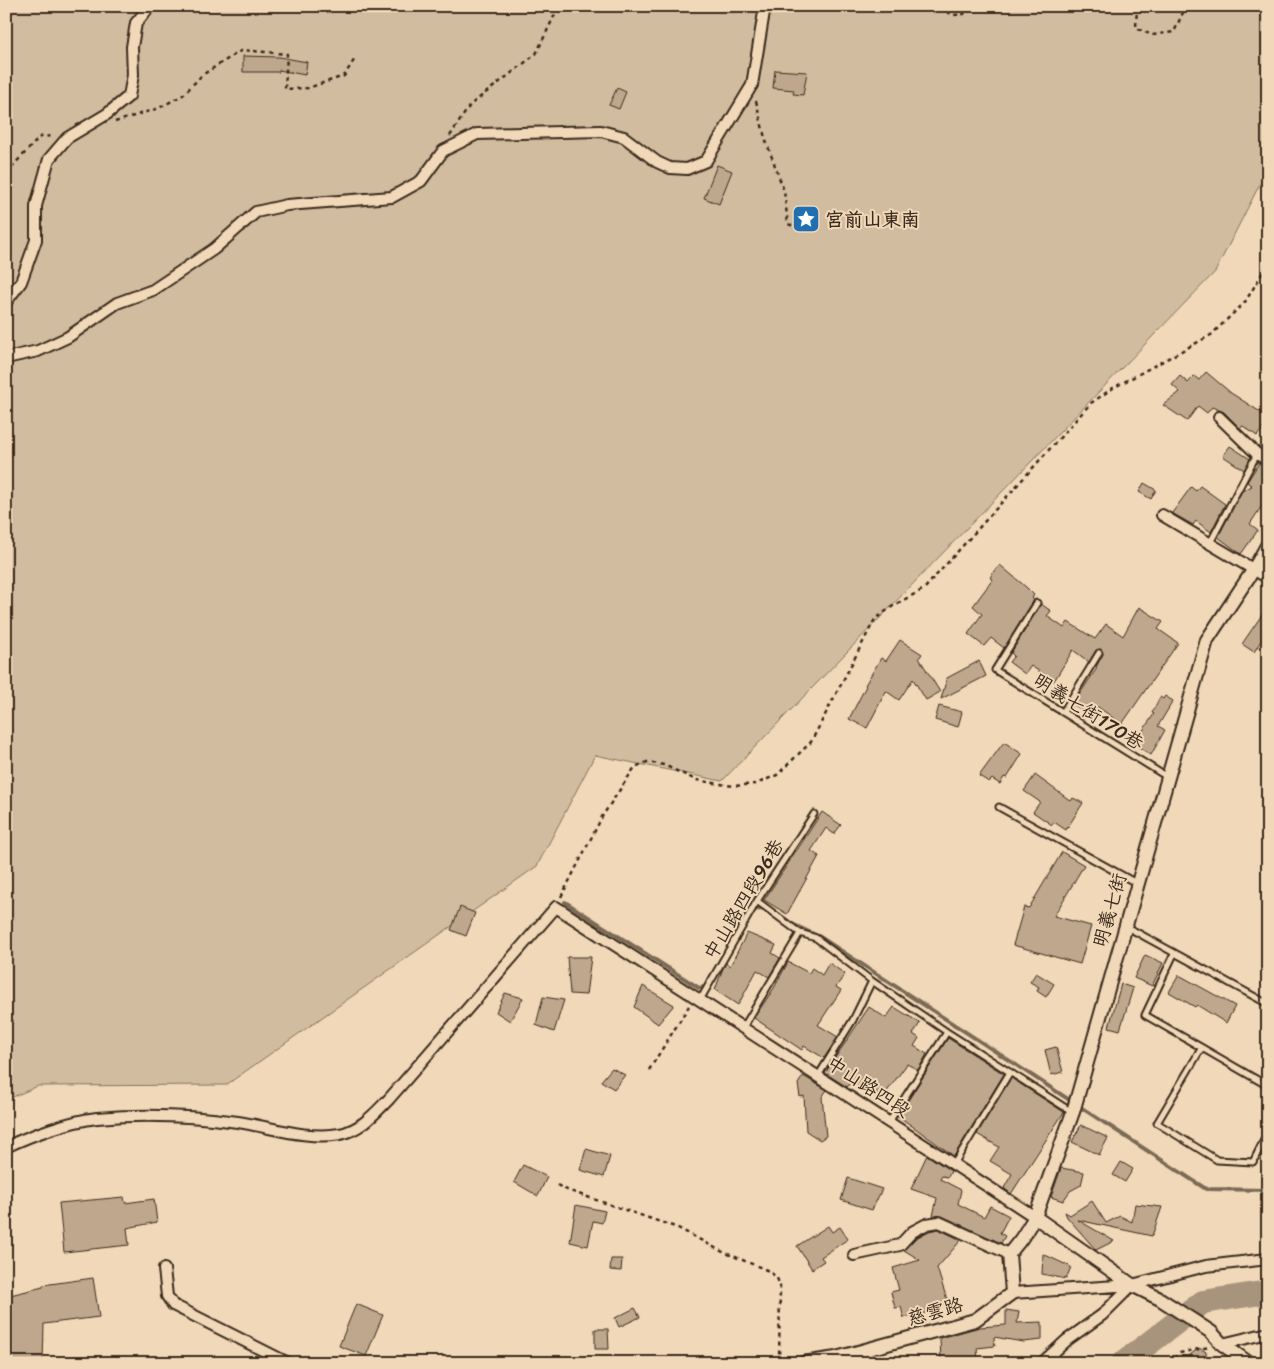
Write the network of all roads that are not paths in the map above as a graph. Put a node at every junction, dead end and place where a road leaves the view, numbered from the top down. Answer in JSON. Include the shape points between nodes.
{"nodes":[{"id":1,"x":150,"y":6,"type":"edge"},
{"id":2,"x":765,"y":6,"type":"edge"},
{"id":3,"x":6,"y":302,"type":"edge"},
{"id":4,"x":6,"y":358,"type":"edge"},
{"id":5,"x":1219,"y":417,"type":"dead end"},
{"id":6,"x":1257,"y":454,"type":"junction"},
{"id":7,"x":1268,"y":460,"type":"edge"},
{"id":8,"x":1162,"y":515,"type":"dead end"},
{"id":9,"x":1210,"y":543,"type":"junction"},
{"id":10,"x":1268,"y":544,"type":"edge"},
{"id":11,"x":1254,"y":569,"type":"junction"},
{"id":12,"x":1268,"y":578,"type":"edge"},
{"id":13,"x":1037,"y":603,"type":"dead end"},
{"id":14,"x":1099,"y":653,"type":"dead end"},
{"id":15,"x":1063,"y":712,"type":"junction"},
{"id":16,"x":1166,"y":777,"type":"junction"},
{"id":17,"x":1000,"y":807,"type":"dead end"},
{"id":18,"x":814,"y":814,"type":"dead end"},
{"id":19,"x":1136,"y":883,"type":"junction"},
{"id":20,"x":757,"y":901,"type":"junction"},
{"id":21,"x":1124,"y":925,"type":"junction"},
{"id":22,"x":800,"y":933,"type":"junction"},
{"id":23,"x":1174,"y":954,"type":"junction"},
{"id":24,"x":872,"y":980,"type":"junction"},
{"id":25,"x":698,"y":998,"type":"junction"},
{"id":26,"x":1268,"y":1004,"type":"edge"},
{"id":27,"x":744,"y":1028,"type":"junction"},
{"id":28,"x":947,"y":1032,"type":"junction"},
{"id":29,"x":1201,"y":1049,"type":"junction"},
{"id":30,"x":1010,"y":1072,"type":"junction"},
{"id":31,"x":818,"y":1076,"type":"junction"},
{"id":32,"x":1268,"y":1086,"type":"edge"},
{"id":33,"x":1074,"y":1107,"type":"junction"},
{"id":34,"x":889,"y":1122,"type":"junction"},
{"id":35,"x":1268,"y":1132,"type":"edge"},
{"id":36,"x":6,"y":1147,"type":"edge"},
{"id":37,"x":954,"y":1164,"type":"junction"},
{"id":38,"x":1035,"y":1217,"type":"junction"},
{"id":39,"x":1009,"y":1254,"type":"junction"},
{"id":40,"x":854,"y":1255,"type":"dead end"},
{"id":41,"x":1268,"y":1259,"type":"edge"},
{"id":42,"x":164,"y":1269,"type":"dead end"},
{"id":43,"x":1132,"y":1285,"type":"junction"},
{"id":44,"x":1012,"y":1292,"type":"junction"},
{"id":45,"x":1268,"y":1332,"type":"edge"},
{"id":46,"x":1222,"y":1344,"type":"junction"},
{"id":47,"x":288,"y":1363,"type":"edge"},
{"id":48,"x":803,"y":1363,"type":"edge"},
{"id":49,"x":1042,"y":1363,"type":"edge"},
{"id":50,"x":1249,"y":1363,"type":"edge"}],
"edges":[{"from":1,"to":3,"type":"street","via":[[136,23],[129,96],[107,114],[67,138],[49,159],[36,206],[36,240],[21,282]]},
{"from":2,"to":4,"type":"street","via":[[752,85],[706,161],[687,169],[670,168],[624,136],[601,131],[477,134],[443,152],[421,181],[392,197],[287,205],[256,212],[214,250],[153,290],[117,303],[68,337],[38,351]]},
{"from":5,"to":6,"type":"street"},
{"from":6,"to":7,"type":"street"},
{"from":6,"to":9,"type":"lane"},
{"from":8,"to":9,"type":"street"},
{"from":9,"to":11,"type":"street"},
{"from":10,"to":11,"type":"street","name":"明義七街"},
{"from":11,"to":12,"type":"street"},
{"from":11,"to":16,"type":"street","name":"明義七街","via":[[1207,640]]},
{"from":13,"to":15,"type":"lane","name":"明義七街170巷","via":[[996,670]]},
{"from":14,"to":15,"type":"lane"},
{"from":15,"to":16,"type":"lane","name":"明義七街170巷"},
{"from":16,"to":19,"type":"street","name":"明義七街"},
{"from":17,"to":19,"type":"lane"},
{"from":18,"to":20,"type":"lane","name":"中山路四段96巷"},
{"from":19,"to":21,"type":"street","name":"明義七街"},
{"from":20,"to":22,"type":"lane"},
{"from":20,"to":25,"type":"lane","name":"中山路四段96巷"},
{"from":21,"to":23,"type":"lane"},
{"from":21,"to":33,"type":"street","name":"明義七街"},
{"from":22,"to":24,"type":"lane","via":[[816,938]]},
{"from":22,"to":27,"type":"lane"},
{"from":23,"to":26,"type":"lane"},
{"from":23,"to":29,"type":"lane","via":[[1145,1016]]},
{"from":24,"to":28,"type":"lane"},
{"from":24,"to":31,"type":"lane","via":[[853,1020]]},
{"from":25,"to":27,"type":"street","name":"中山路四段"},
{"from":25,"to":36,"type":"street","name":"中山路四段","via":[[556,907],[389,1099],[361,1126],[340,1134],[304,1134],[237,1122],[167,1117],[96,1118],[31,1136]]},
{"from":27,"to":31,"type":"street","name":"中山路四段"},
{"from":28,"to":30,"type":"lane"},
{"from":28,"to":34,"type":"lane"},
{"from":29,"to":32,"type":"lane"},
{"from":29,"to":35,"type":"lane","via":[[1157,1123],[1217,1160],[1253,1162]]},
{"from":30,"to":33,"type":"lane"},
{"from":30,"to":37,"type":"lane"},
{"from":31,"to":34,"type":"street","name":"中山路四段"},
{"from":33,"to":38,"type":"street","name":"明義七街"},
{"from":34,"to":37,"type":"street","name":"中山路四段"},
{"from":37,"to":38,"type":"street","name":"中山路四段"},
{"from":38,"to":39,"type":"street","name":"明義七街"},
{"from":38,"to":43,"type":"street","name":"中山路四段"},
{"from":39,"to":40,"type":"street","via":[[940,1222],[912,1232],[900,1245]]},
{"from":39,"to":44,"type":"street"},
{"from":41,"to":43,"type":"street","via":[[1206,1266]]},
{"from":42,"to":47,"type":"street","via":[[167,1296],[173,1305]]},
{"from":43,"to":44,"type":"street"},
{"from":43,"to":46,"type":"street","name":"中山路四段","via":[[1211,1332]]},
{"from":43,"to":49,"type":"street","via":[[1102,1315]]},
{"from":44,"to":48,"type":"street","name":"慈雲路","via":[[975,1320],[836,1358]]},
{"from":45,"to":46,"type":"street"},
{"from":46,"to":50,"type":"street","name":"中山路四段"}]}
